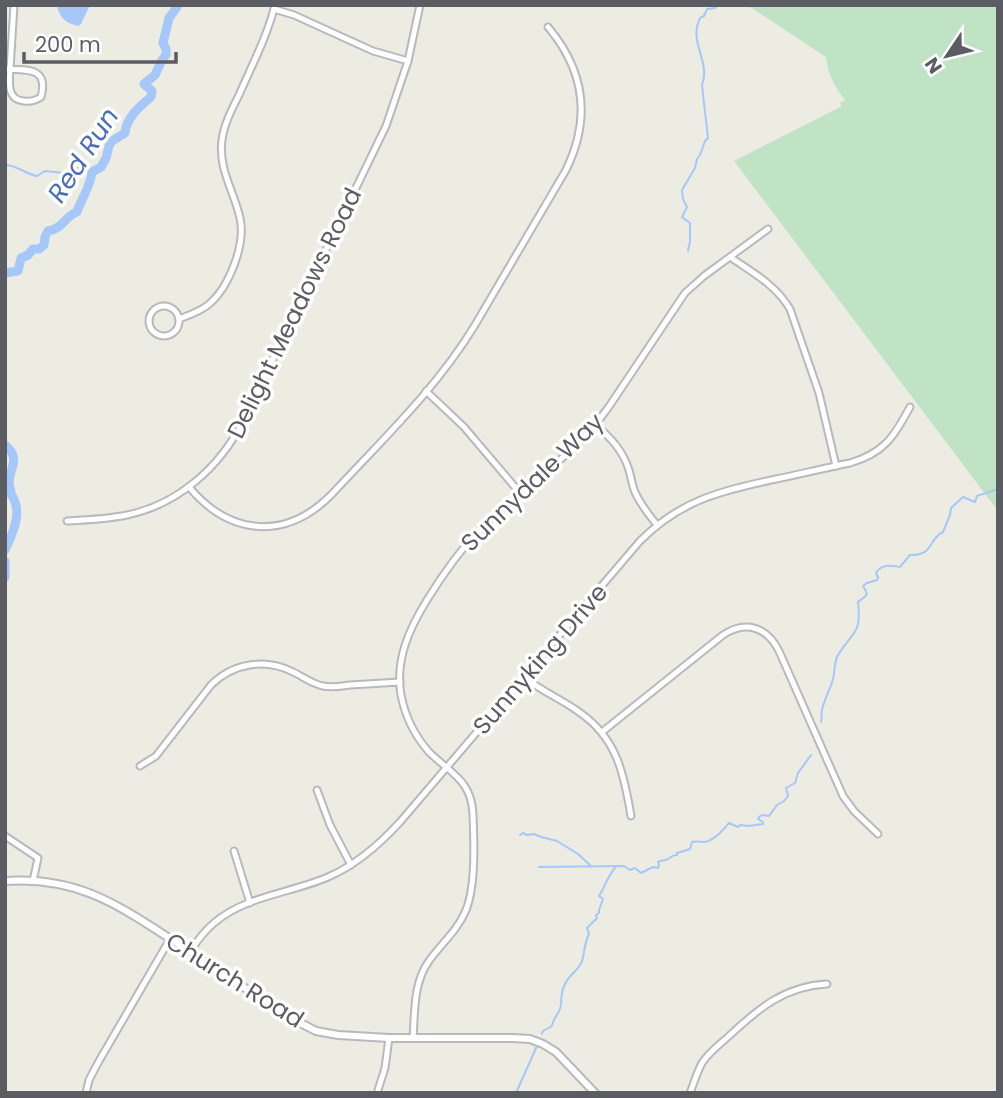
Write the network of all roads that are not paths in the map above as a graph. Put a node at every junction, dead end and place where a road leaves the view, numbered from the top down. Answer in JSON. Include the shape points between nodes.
{"nodes":[{"id":1,"x":14,"y":5,"type":"edge"},
{"id":2,"x":420,"y":5,"type":"edge"},
{"id":3,"x":274,"y":7,"type":"edge"},
{"id":4,"x":548,"y":27,"type":"dead end"},
{"id":5,"x":408,"y":61,"type":"junction"},
{"id":6,"x":8,"y":69,"type":"edge"},
{"id":7,"x":768,"y":229,"type":"dead end"},
{"id":8,"x":730,"y":257,"type":"junction"},
{"id":9,"x":179,"y":319,"type":"junction"},
{"id":10,"x":426,"y":391,"type":"junction"},
{"id":11,"x":910,"y":407,"type":"dead end"},
{"id":12,"x":595,"y":425,"type":"junction"},
{"id":13,"x":836,"y":466,"type":"junction"},
{"id":14,"x":188,"y":487,"type":"junction"},
{"id":15,"x":520,"y":493,"type":"junction"},
{"id":16,"x":67,"y":521,"type":"dead end"},
{"id":17,"x":657,"y":525,"type":"junction"},
{"id":18,"x":524,"y":677,"type":"junction"},
{"id":19,"x":400,"y":682,"type":"junction"},
{"id":20,"x":602,"y":732,"type":"junction"},
{"id":21,"x":140,"y":766,"type":"dead end"},
{"id":22,"x":447,"y":767,"type":"junction"},
{"id":23,"x":317,"y":790,"type":"dead end"},
{"id":24,"x":631,"y":816,"type":"dead end"},
{"id":25,"x":878,"y":834,"type":"dead end"},
{"id":26,"x":5,"y":836,"type":"edge"},
{"id":27,"x":234,"y":851,"type":"dead end"},
{"id":28,"x":351,"y":865,"type":"junction"},
{"id":29,"x":5,"y":881,"type":"edge"},
{"id":30,"x":33,"y":881,"type":"junction"},
{"id":31,"x":250,"y":903,"type":"junction"},
{"id":32,"x":170,"y":939,"type":"junction"},
{"id":33,"x":190,"y":952,"type":"junction"},
{"id":34,"x":827,"y":984,"type":"dead end"},
{"id":35,"x":389,"y":1038,"type":"junction"},
{"id":36,"x":413,"y":1038,"type":"junction"},
{"id":37,"x":378,"y":1090,"type":"dead end"},
{"id":38,"x":86,"y":1093,"type":"edge"},
{"id":39,"x":596,"y":1093,"type":"edge"},
{"id":40,"x":690,"y":1093,"type":"edge"}],
"edges":[{"from":1,"to":6,"type":"street"},
{"from":2,"to":5,"type":"street","name":"Delight Meadows Road"},
{"from":3,"to":5,"type":"street","via":[[373,51]]},
{"from":3,"to":9,"type":"street","via":[[222,140],[223,169],[237,206],[241,242],[224,286],[213,300]]},
{"from":4,"to":10,"type":"street","via":[[569,58],[580,89],[582,116],[574,153],[464,342]]},
{"from":5,"to":14,"type":"street","name":"Delight Meadows Road","via":[[382,135],[239,429],[218,460]]},
{"from":6,"to":6,"type":"street","via":[[40,75],[41,97],[32,102],[13,97]]},
{"from":7,"to":8,"type":"street","name":"Sunnydale Way"},
{"from":8,"to":12,"type":"street","name":"Sunnydale Way","via":[[685,293]]},
{"from":8,"to":13,"type":"street","via":[[773,287],[790,309]]},
{"from":9,"to":9,"type":"street","via":[[174,332],[166,336],[154,333],[148,324],[153,310],[163,305],[173,309]]},
{"from":10,"to":14,"type":"street","via":[[327,499],[295,521],[266,527],[236,522],[219,515]]},
{"from":10,"to":15,"type":"street","via":[[464,427]]},
{"from":11,"to":13,"type":"street","name":"Sunnyking Drive","via":[[892,438],[878,450],[859,461]]},
{"from":12,"to":15,"type":"street","name":"Sunnydale Way"},
{"from":12,"to":17,"type":"street","via":[[619,449],[636,493]]},
{"from":13,"to":17,"type":"street","name":"Sunnyking Drive","via":[[715,493]]},
{"from":14,"to":16,"type":"street","name":"Delight Meadows Road","via":[[141,512]]},
{"from":15,"to":19,"type":"street","name":"Sunnydale Way","via":[[466,544],[435,587],[406,641]]},
{"from":17,"to":18,"type":"street","name":"Sunnyking Drive"},
{"from":18,"to":20,"type":"street","via":[[579,711]]},
{"from":18,"to":22,"type":"street","name":"Sunnyking Drive"},
{"from":19,"to":21,"type":"street","via":[[330,687],[272,664],[237,668],[211,685],[156,756]]},
{"from":19,"to":22,"type":"street","name":"Sunnydale Way","via":[[412,727]]},
{"from":20,"to":24,"type":"street","via":[[623,772]]},
{"from":20,"to":25,"type":"street","via":[[723,635],[741,627],[759,630],[777,647],[843,796]]},
{"from":22,"to":28,"type":"street","name":"Sunnyking Drive","via":[[386,838]]},
{"from":22,"to":36,"type":"street","name":"Sunnydale Way","via":[[463,782],[472,804],[471,891],[466,911],[421,976]]},
{"from":23,"to":28,"type":"street"},
{"from":26,"to":30,"type":"street","via":[[38,858]]},
{"from":27,"to":31,"type":"street"},
{"from":28,"to":31,"type":"street","name":"Sunnyking Drive"},
{"from":29,"to":30,"type":"street","name":"Church Road"},
{"from":30,"to":32,"type":"street","name":"Church Road","via":[[100,896]]},
{"from":31,"to":33,"type":"street","name":"Sunnyking Drive","via":[[216,920]]},
{"from":32,"to":33,"type":"street","name":"Church Road"},
{"from":32,"to":38,"type":"street","via":[[99,1060]]},
{"from":33,"to":35,"type":"street","name":"Church Road","via":[[309,1028]]},
{"from":34,"to":40,"type":"street","via":[[810,985],[759,1009],[705,1059]]},
{"from":35,"to":36,"type":"street","name":"Church Road"},
{"from":35,"to":37,"type":"street"},
{"from":36,"to":39,"type":"street","name":"Church Road","via":[[535,1041],[561,1056]]}]}
